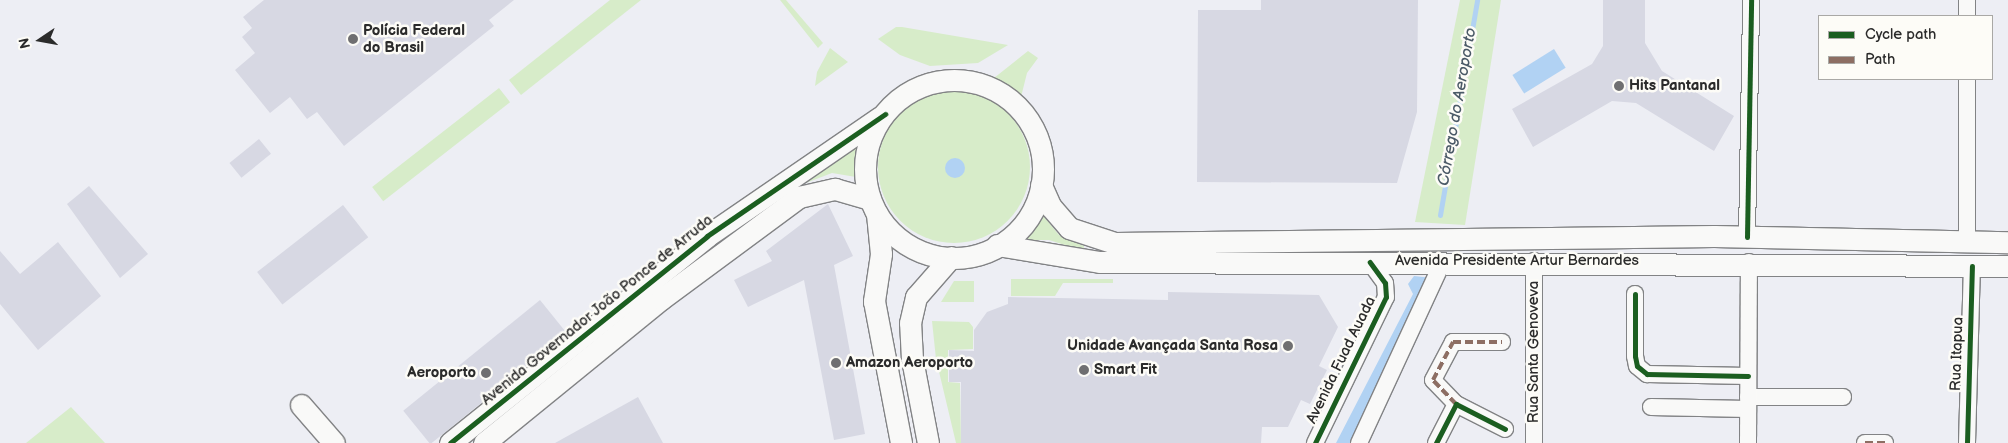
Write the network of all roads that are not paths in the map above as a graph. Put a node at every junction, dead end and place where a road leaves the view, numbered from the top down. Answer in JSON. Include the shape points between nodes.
{"nodes":[{"id":1,"x":1751,"y":0,"type":"edge"},
{"id":2,"x":1967,"y":0,"type":"edge"},
{"id":3,"x":1967,"y":15,"type":"edge"},
{"id":4,"x":1967,"y":80,"type":"edge"},
{"id":5,"x":885,"y":114,"type":"junction"},
{"id":6,"x":1041,"y":185,"type":"junction"},
{"id":7,"x":873,"y":206,"type":"junction"},
{"id":8,"x":1747,"y":237,"type":"junction"},
{"id":9,"x":1967,"y":242,"type":"junction"},
{"id":10,"x":2008,"y":242,"type":"edge"},
{"id":11,"x":997,"y":245,"type":"junction"},
{"id":12,"x":951,"y":257,"type":"junction"},
{"id":13,"x":1443,"y":261,"type":"junction"},
{"id":14,"x":1534,"y":261,"type":"junction"},
{"id":15,"x":1370,"y":262,"type":"junction"},
{"id":16,"x":1749,"y":262,"type":"junction"},
{"id":17,"x":1972,"y":266,"type":"junction"},
{"id":18,"x":2008,"y":266,"type":"edge"},
{"id":19,"x":1635,"y":294,"type":"dead end"},
{"id":20,"x":1502,"y":342,"type":"dead end"},
{"id":21,"x":1748,"y":376,"type":"junction"},
{"id":22,"x":1843,"y":397,"type":"dead end"},
{"id":23,"x":1748,"y":403,"type":"junction"},
{"id":24,"x":1456,"y":404,"type":"junction"},
{"id":25,"x":1650,"y":407,"type":"dead end"},
{"id":26,"x":1505,"y":429,"type":"dead end"},
{"id":27,"x":318,"y":443,"type":"edge"},
{"id":28,"x":334,"y":443,"type":"edge"},
{"id":29,"x":450,"y":443,"type":"edge"},
{"id":30,"x":484,"y":443,"type":"edge"},
{"id":31,"x":901,"y":443,"type":"edge"},
{"id":32,"x":928,"y":443,"type":"edge"},
{"id":33,"x":1315,"y":443,"type":"edge"},
{"id":34,"x":1359,"y":443,"type":"edge"},
{"id":35,"x":1436,"y":443,"type":"edge"},
{"id":36,"x":1534,"y":443,"type":"edge"},
{"id":37,"x":1748,"y":443,"type":"edge"},
{"id":38,"x":1865,"y":443,"type":"edge"},
{"id":39,"x":1884,"y":443,"type":"edge"},
{"id":40,"x":1968,"y":443,"type":"edge"}],
"edges":[{"from":1,"to":8,"type":"street"},
{"from":2,"to":3,"type":"street"},
{"from":4,"to":9,"type":"street"},
{"from":5,"to":6,"type":"main road","via":[[906,95],[933,83],[961,81],[989,88],[1014,103],[1032,125],[1043,156]]},
{"from":5,"to":7,"type":"main road","via":[[866,157],[864,181]]},
{"from":5,"to":29,"type":"main road","name":"Avenida Governador João Ponce de Arruda","via":[[707,236]]},
{"from":6,"to":8,"type":"main road","name":"Avenida Presidente Artur Bernardes","via":[[1051,207],[1069,228],[1114,243]]},
{"from":6,"to":11,"type":"main road","via":[[1026,220]]},
{"from":7,"to":12,"type":"main road","via":[[906,243]]},
{"from":7,"to":30,"type":"main road","via":[[835,188],[799,197],[661,299]]},
{"from":7,"to":31,"type":"main road","via":[[881,245],[874,301]]},
{"from":8,"to":9,"type":"main road","name":"Avenida Presidente Artur Bernardes"},
{"from":9,"to":10,"type":"main road","name":"Avenida Presidente Artur Bernardes"},
{"from":11,"to":12,"type":"main road"},
{"from":11,"to":15,"type":"main road","name":"Avenida Presidente Artur Bernardes","via":[[1100,262]]},
{"from":12,"to":32,"type":"main road","via":[[916,297],[910,324],[912,359]]},
{"from":13,"to":14,"type":"main road","name":"Avenida Presidente Artur Bernardes"},
{"from":13,"to":15,"type":"main road","name":"Avenida Presidente Artur Bernardes"},
{"from":13,"to":34,"type":"street"},
{"from":14,"to":16,"type":"main road","name":"Avenida Presidente Artur Bernardes"},
{"from":14,"to":36,"type":"street","name":"Rua Santa Genoveva"},
{"from":15,"to":33,"type":"street","name":"Avenida Fuad Auada","via":[[1385,283],[1386,297]]},
{"from":16,"to":17,"type":"main road","name":"Avenida Presidente Artur Bernardes"},
{"from":16,"to":21,"type":"street"},
{"from":17,"to":18,"type":"main road","name":"Avenida Presidente Artur Bernardes"},
{"from":17,"to":40,"type":"street","name":"Rua Itapua"},
{"from":19,"to":21,"type":"street","via":[[1635,356],[1637,366],[1647,374]]},
{"from":20,"to":24,"type":"street","via":[[1453,342],[1432,380]]},
{"from":21,"to":23,"type":"street"},
{"from":22,"to":23,"type":"street"},
{"from":23,"to":25,"type":"street"},
{"from":23,"to":37,"type":"street"},
{"from":24,"to":26,"type":"street"},
{"from":24,"to":35,"type":"street"},
{"from":27,"to":28,"type":"main road","via":[[301,405]]},
{"from":38,"to":39,"type":"street"}]}
